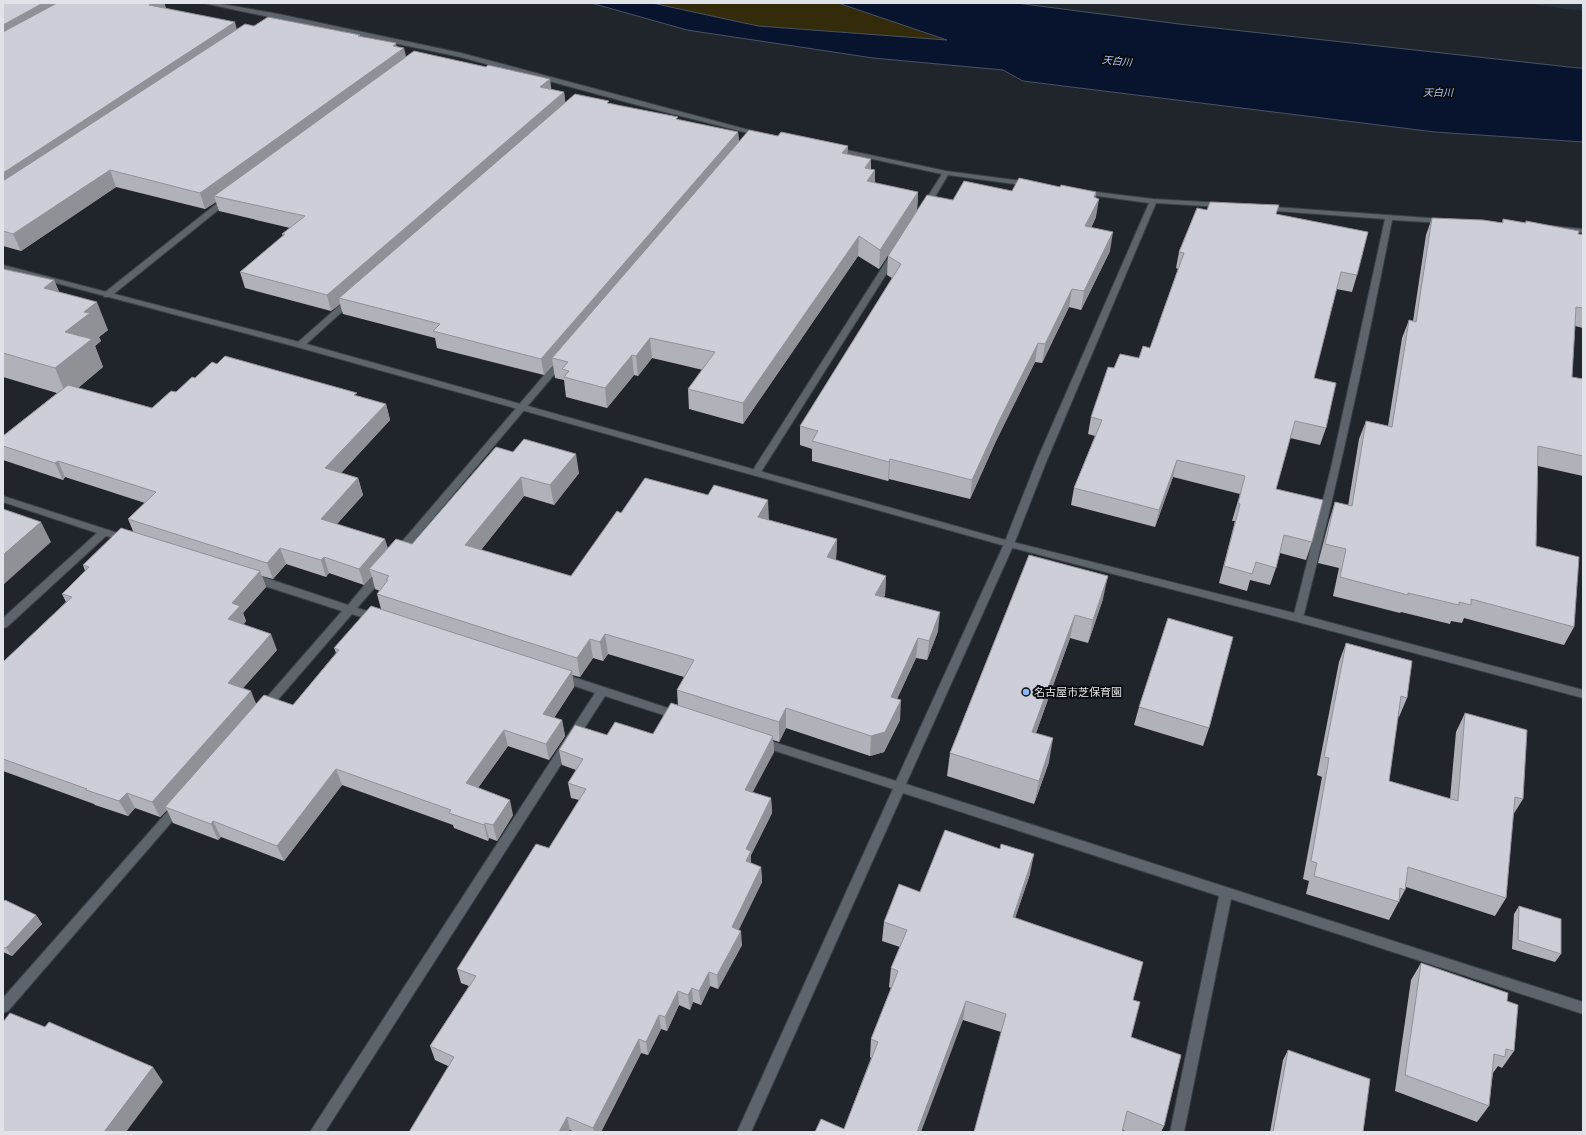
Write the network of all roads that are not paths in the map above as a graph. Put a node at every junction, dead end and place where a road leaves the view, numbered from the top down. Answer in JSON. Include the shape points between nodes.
{"nodes":[{"id":1,"x":206,"y":3,"type":"edge"},
{"id":2,"x":278,"y":16,"type":"junction"},
{"id":3,"x":271,"y":20,"type":"edge"},
{"id":4,"x":770,"y":136,"type":"edge"},
{"id":5,"x":826,"y":147,"type":"edge"},
{"id":6,"x":946,"y":173,"type":"junction"},
{"id":7,"x":1038,"y":186,"type":"edge"},
{"id":8,"x":1077,"y":191,"type":"edge"},
{"id":9,"x":235,"y":193,"type":"edge"},
{"id":10,"x":1153,"y":201,"type":"junction"},
{"id":11,"x":1234,"y":206,"type":"edge"},
{"id":12,"x":1257,"y":208,"type":"edge"},
{"id":13,"x":920,"y":215,"type":"edge"},
{"id":14,"x":1389,"y":217,"type":"junction"},
{"id":15,"x":1451,"y":221,"type":"edge"},
{"id":16,"x":1545,"y":228,"type":"edge"},
{"id":17,"x":1583,"y":231,"type":"edge"},
{"id":18,"x":900,"y":246,"type":"edge"},
{"id":19,"x":3,"y":267,"type":"edge"},
{"id":20,"x":359,"y":293,"type":"edge"},
{"id":21,"x":107,"y":295,"type":"junction"},
{"id":22,"x":300,"y":345,"type":"junction"},
{"id":23,"x":564,"y":358,"type":"edge"},
{"id":24,"x":522,"y":406,"type":"junction"},
{"id":25,"x":756,"y":473,"type":"junction"},
{"id":26,"x":3,"y":500,"type":"edge"},
{"id":27,"x":104,"y":532,"type":"junction"},
{"id":28,"x":134,"y":541,"type":"edge"},
{"id":29,"x":1009,"y":544,"type":"junction"},
{"id":30,"x":246,"y":576,"type":"edge"},
{"id":31,"x":351,"y":609,"type":"junction"},
{"id":32,"x":1298,"y":618,"type":"junction"},
{"id":33,"x":388,"y":621,"type":"edge"},
{"id":34,"x":3,"y":624,"type":"edge"},
{"id":35,"x":550,"y":674,"type":"edge"},
{"id":36,"x":602,"y":691,"type":"junction"},
{"id":37,"x":1583,"y":694,"type":"edge"},
{"id":38,"x":257,"y":716,"type":"edge"},
{"id":39,"x":692,"y":720,"type":"edge"},
{"id":40,"x":751,"y":739,"type":"edge"},
{"id":41,"x":901,"y":787,"type":"junction"},
{"id":42,"x":185,"y":799,"type":"edge"},
{"id":43,"x":1226,"y":892,"type":"junction"},
{"id":44,"x":3,"y":1007,"type":"edge"},
{"id":45,"x":1583,"y":1008,"type":"edge"},
{"id":46,"x":317,"y":1132,"type":"edge"},
{"id":47,"x":744,"y":1132,"type":"edge"},
{"id":48,"x":1176,"y":1132,"type":"edge"}],
"edges":[{"from":1,"to":2,"type":"street"},
{"from":2,"to":3,"type":"street"},
{"from":2,"to":4,"type":"street","via":[[430,52],[461,55],[587,93],[754,136]]},
{"from":5,"to":6,"type":"street"},
{"from":6,"to":7,"type":"street"},
{"from":6,"to":13,"type":"street"},
{"from":8,"to":10,"type":"street"},
{"from":9,"to":21,"type":"street"},
{"from":10,"to":11,"type":"street"},
{"from":10,"to":29,"type":"street"},
{"from":12,"to":14,"type":"street"},
{"from":14,"to":15,"type":"street"},
{"from":14,"to":32,"type":"street","via":[[1322,532]]},
{"from":16,"to":17,"type":"street"},
{"from":18,"to":25,"type":"street"},
{"from":19,"to":21,"type":"street"},
{"from":20,"to":22,"type":"street"},
{"from":21,"to":22,"type":"street"},
{"from":22,"to":24,"type":"street"},
{"from":23,"to":24,"type":"street"},
{"from":24,"to":25,"type":"street"},
{"from":24,"to":31,"type":"street"},
{"from":25,"to":29,"type":"street"},
{"from":26,"to":27,"type":"street"},
{"from":27,"to":28,"type":"street"},
{"from":27,"to":34,"type":"street"},
{"from":29,"to":32,"type":"street"},
{"from":29,"to":41,"type":"street"},
{"from":30,"to":31,"type":"street"},
{"from":31,"to":33,"type":"street"},
{"from":31,"to":38,"type":"street"},
{"from":32,"to":37,"type":"street"},
{"from":35,"to":36,"type":"street"},
{"from":36,"to":39,"type":"street"},
{"from":36,"to":46,"type":"street"},
{"from":40,"to":41,"type":"street"},
{"from":41,"to":43,"type":"street"},
{"from":41,"to":47,"type":"street"},
{"from":42,"to":44,"type":"street"},
{"from":43,"to":45,"type":"street"},
{"from":43,"to":48,"type":"street"}]}
